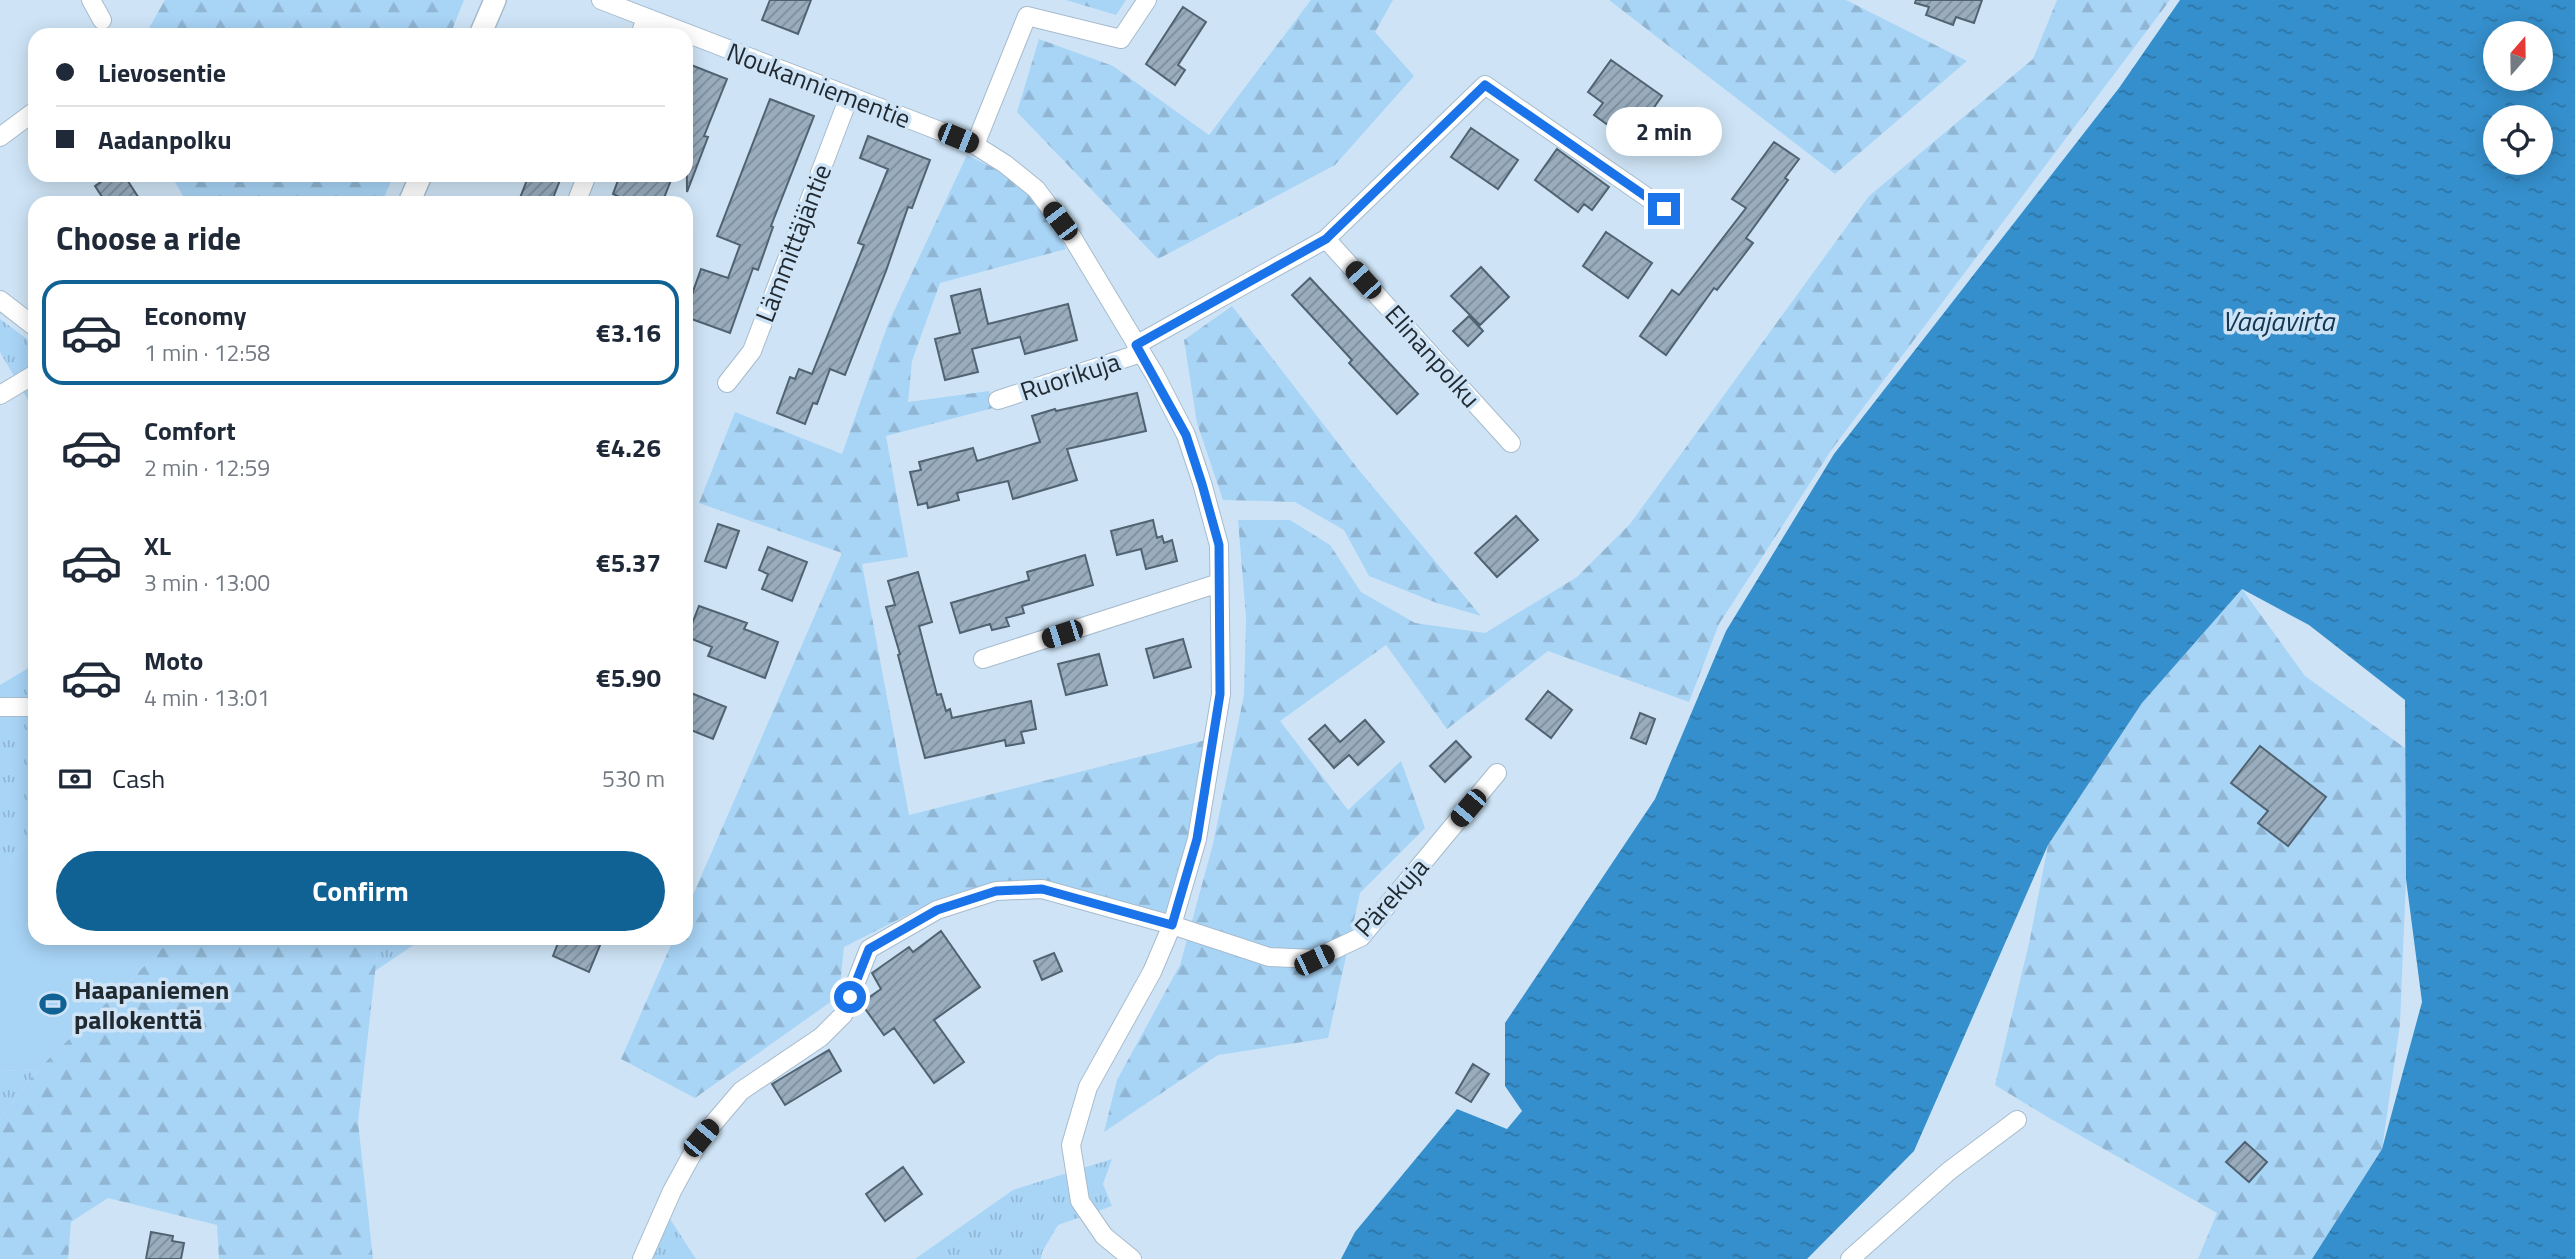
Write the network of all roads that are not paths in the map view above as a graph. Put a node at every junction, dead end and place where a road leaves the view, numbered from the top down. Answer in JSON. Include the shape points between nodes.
{"nodes":[{"id":1,"x":91,"y":0,"type":"edge"},
{"id":2,"x":495,"y":0,"type":"edge"},
{"id":3,"x":601,"y":0,"type":"edge"},
{"id":4,"x":1147,"y":0,"type":"edge"},
{"id":5,"x":102,"y":20,"type":"dead end"},
{"id":6,"x":643,"y":27,"type":"edge"},
{"id":7,"x":483,"y":28,"type":"edge"},
{"id":8,"x":693,"y":44,"type":"edge"},
{"id":9,"x":849,"y":97,"type":"junction"},
{"id":10,"x":28,"y":116,"type":"edge"},
{"id":11,"x":0,"y":137,"type":"edge"},
{"id":12,"x":975,"y":145,"type":"junction"},
{"id":13,"x":1664,"y":209,"type":"dead end"},
{"id":14,"x":1326,"y":239,"type":"junction"},
{"id":15,"x":0,"y":300,"type":"edge"},
{"id":16,"x":28,"y":322,"type":"edge"},
{"id":17,"x":1139,"y":349,"type":"junction"},
{"id":18,"x":28,"y":378,"type":"edge"},
{"id":19,"x":727,"y":383,"type":"dead end"},
{"id":20,"x":0,"y":395,"type":"edge"},
{"id":21,"x":998,"y":400,"type":"dead end"},
{"id":22,"x":1511,"y":443,"type":"dead end"},
{"id":23,"x":1219,"y":583,"type":"junction"},
{"id":24,"x":983,"y":659,"type":"dead end"},
{"id":25,"x":0,"y":707,"type":"edge"},
{"id":26,"x":28,"y":708,"type":"edge"},
{"id":27,"x":1497,"y":773,"type":"dead end"},
{"id":28,"x":1172,"y":925,"type":"junction"},
{"id":29,"x":2017,"y":1120,"type":"dead end"},
{"id":30,"x":642,"y":1259,"type":"edge"},
{"id":31,"x":1132,"y":1259,"type":"edge"},
{"id":32,"x":1850,"y":1259,"type":"edge"}],
"edges":[{"from":1,"to":5,"type":"street"},
{"from":2,"to":7,"type":"street"},
{"from":3,"to":6,"type":"street","name":"Noukanniementie"},
{"from":4,"to":12,"type":"street","via":[[1121,39],[1027,16]]},
{"from":8,"to":9,"type":"street","name":"Noukanniementie"},
{"from":9,"to":12,"type":"street","name":"Noukanniementie"},
{"from":9,"to":19,"type":"street","name":"Lämmittäjäntie","via":[[752,351]]},
{"from":10,"to":11,"type":"street"},
{"from":12,"to":17,"type":"street","name":"Noukanniementie","via":[[1036,189],[1072,237]]},
{"from":13,"to":14,"type":"street","name":"Ruorikuja","via":[[1485,85]]},
{"from":14,"to":17,"type":"street","name":"Ruorikuja"},
{"from":14,"to":22,"type":"street","name":"Elinanpolku"},
{"from":15,"to":16,"type":"street"},
{"from":17,"to":21,"type":"street","name":"Ruorikuja"},
{"from":17,"to":23,"type":"street","name":"Noukanniementie","via":[[1186,435],[1219,545]]},
{"from":18,"to":20,"type":"street"},
{"from":23,"to":24,"type":"street"},
{"from":23,"to":28,"type":"street","name":"Noukanniementie","via":[[1220,694],[1197,839]]},
{"from":25,"to":26,"type":"street"},
{"from":27,"to":28,"type":"street","name":"Pärekuja","via":[[1361,937],[1314,960],[1269,957]]},
{"from":28,"to":30,"type":"street","name":"Pärekuja","via":[[1042,889],[996,891],[937,910],[869,949],[843,1015],[821,1037],[741,1091],[701,1138]]},
{"from":28,"to":31,"type":"street","name":"Noukanniementie","via":[[1153,972],[1088,1087],[1071,1146],[1080,1201],[1104,1236]]},
{"from":29,"to":32,"type":"street","via":[[1949,1171]]}]}
